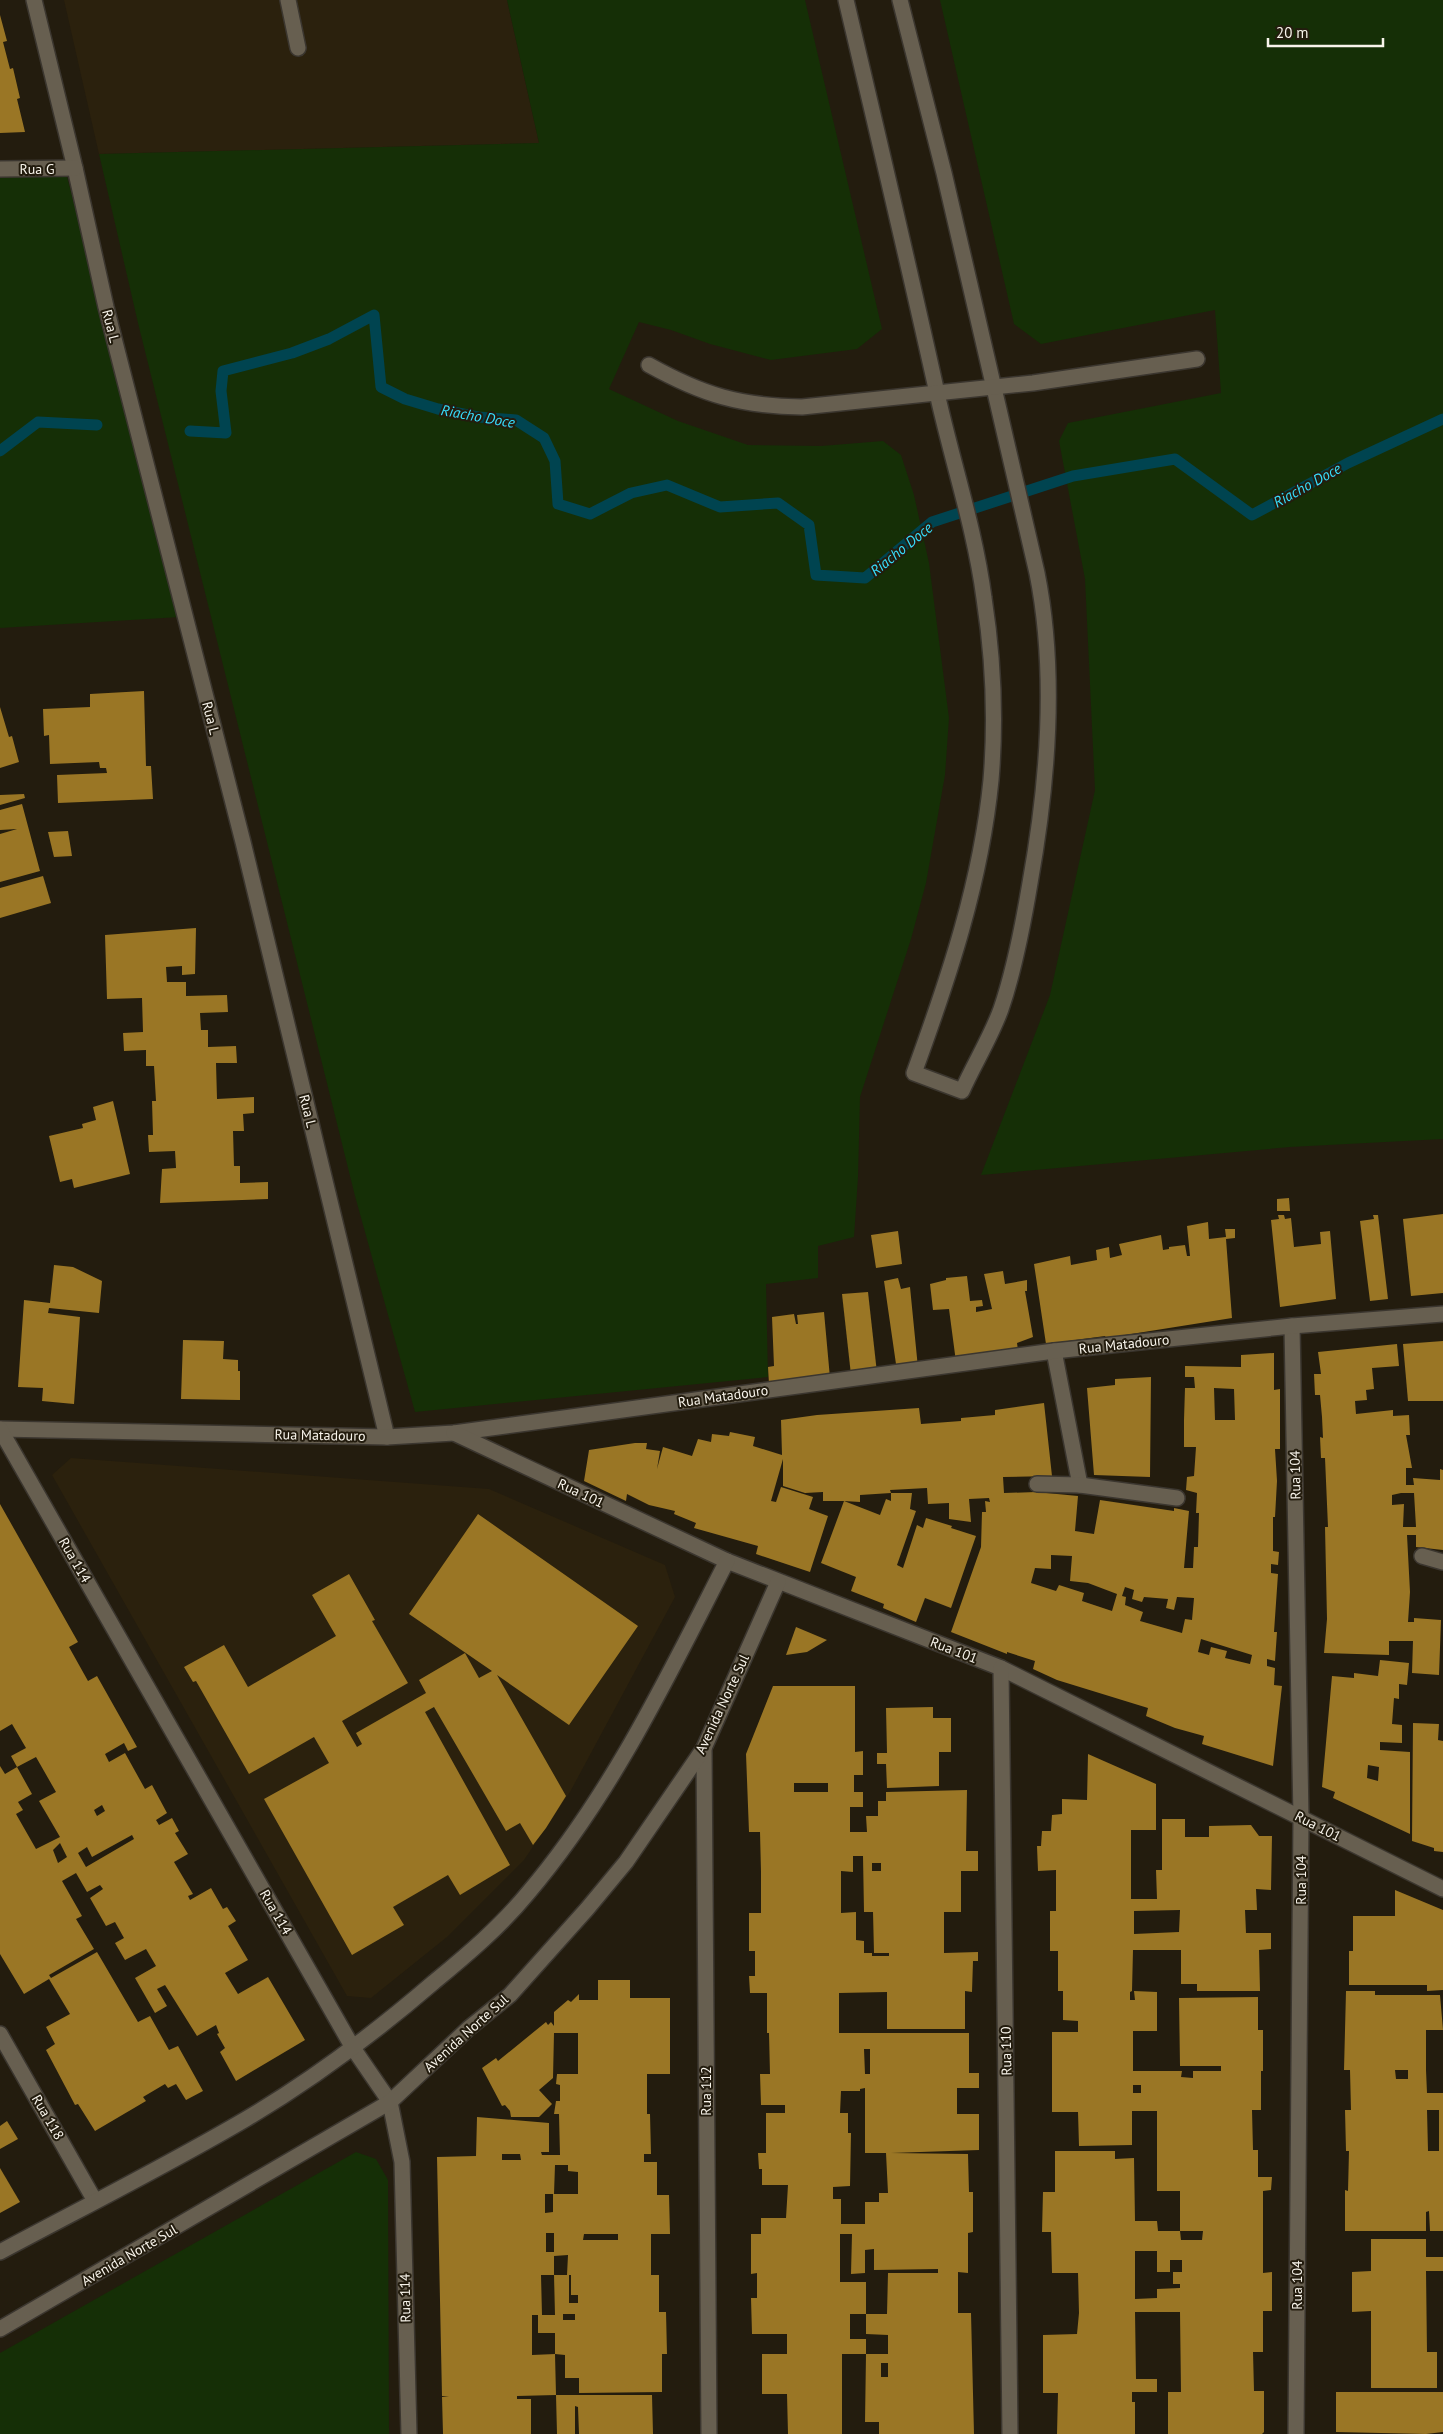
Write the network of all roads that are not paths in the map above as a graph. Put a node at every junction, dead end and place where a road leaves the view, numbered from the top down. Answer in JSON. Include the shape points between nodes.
{"nodes":[{"id":1,"x":34,"y":0,"type":"edge"},
{"id":2,"x":288,"y":0,"type":"edge"},
{"id":3,"x":846,"y":0,"type":"edge"},
{"id":4,"x":900,"y":0,"type":"edge"},
{"id":5,"x":298,"y":48,"type":"dead end"},
{"id":6,"x":75,"y":168,"type":"junction"},
{"id":7,"x":0,"y":169,"type":"edge"},
{"id":8,"x":1197,"y":359,"type":"dead end"},
{"id":9,"x":648,"y":365,"type":"dead end"},
{"id":10,"x":993,"y":388,"type":"junction"},
{"id":11,"x":937,"y":394,"type":"junction"},
{"id":12,"x":1443,"y":1314,"type":"edge"},
{"id":13,"x":1292,"y":1326,"type":"junction"},
{"id":14,"x":1054,"y":1351,"type":"junction"},
{"id":15,"x":0,"y":1429,"type":"edge"},
{"id":16,"x":454,"y":1433,"type":"junction"},
{"id":17,"x":387,"y":1437,"type":"junction"},
{"id":18,"x":1037,"y":1484,"type":"dead end"},
{"id":19,"x":1080,"y":1484,"type":"junction"},
{"id":20,"x":1177,"y":1498,"type":"dead end"},
{"id":21,"x":1422,"y":1556,"type":"dead end"},
{"id":22,"x":727,"y":1561,"type":"junction"},
{"id":23,"x":1443,"y":1562,"type":"edge"},
{"id":24,"x":778,"y":1582,"type":"junction"},
{"id":25,"x":1001,"y":1668,"type":"junction"},
{"id":26,"x":704,"y":1748,"type":"junction"},
{"id":27,"x":1301,"y":1818,"type":"junction"},
{"id":28,"x":1443,"y":1889,"type":"edge"},
{"id":29,"x":0,"y":2034,"type":"edge"},
{"id":30,"x":353,"y":2048,"type":"junction"},
{"id":31,"x":390,"y":2102,"type":"junction"},
{"id":32,"x":95,"y":2200,"type":"junction"},
{"id":33,"x":0,"y":2252,"type":"edge"},
{"id":34,"x":0,"y":2329,"type":"edge"},
{"id":35,"x":409,"y":2434,"type":"edge"},
{"id":36,"x":708,"y":2434,"type":"edge"},
{"id":37,"x":1010,"y":2434,"type":"edge"},
{"id":38,"x":1296,"y":2434,"type":"edge"}],
"edges":[{"from":1,"to":6,"type":"street","name":"Rua L"},
{"from":2,"to":5,"type":"street"},
{"from":3,"to":11,"type":"street"},
{"from":4,"to":10,"type":"street"},
{"from":6,"to":7,"type":"street","name":"Rua G"},
{"from":6,"to":17,"type":"street","name":"Rua L","via":[[106,307],[243,842]]},
{"from":8,"to":10,"type":"street"},
{"from":9,"to":11,"type":"street","via":[[702,391],[735,402],[766,406],[802,407]]},
{"from":10,"to":11,"type":"street"},
{"from":10,"to":11,"type":"street","via":[[1045,613],[1048,654],[1046,769],[1040,828],[1024,920],[1000,1010],[962,1091],[914,1073],[942,997],[975,883],[988,803],[993,720],[984,597]]},
{"from":12,"to":13,"type":"street","name":"Rua Matadouro"},
{"from":13,"to":14,"type":"street","name":"Rua Matadouro"},
{"from":13,"to":27,"type":"street","name":"Rua 104"},
{"from":14,"to":16,"type":"street","name":"Rua Matadouro"},
{"from":14,"to":19,"type":"street"},
{"from":15,"to":17,"type":"street","name":"Rua Matadouro"},
{"from":15,"to":30,"type":"street","name":"Rua 114"},
{"from":16,"to":17,"type":"street","name":"Rua Matadouro"},
{"from":16,"to":22,"type":"street","name":"Rua 101"},
{"from":18,"to":19,"type":"street"},
{"from":19,"to":20,"type":"street"},
{"from":21,"to":23,"type":"street"},
{"from":22,"to":24,"type":"street","name":"Rua 101"},
{"from":22,"to":30,"type":"street","via":[[642,1727],[556,1859],[526,1896],[469,1953]]},
{"from":24,"to":25,"type":"street","name":"Rua 101"},
{"from":24,"to":26,"type":"street","name":"Avenida Norte Sul"},
{"from":25,"to":27,"type":"street","name":"Rua 101"},
{"from":25,"to":37,"type":"street","name":"Rua 110"},
{"from":26,"to":31,"type":"street","name":"Avenida Norte Sul","via":[[626,1862],[559,1942],[510,1995],[469,2028]]},
{"from":26,"to":36,"type":"street","name":"Rua 112"},
{"from":27,"to":28,"type":"street","name":"Rua 101"},
{"from":27,"to":38,"type":"street","name":"Rua 104"},
{"from":29,"to":32,"type":"street","name":"Rua 118"},
{"from":30,"to":31,"type":"street","name":"Rua 114"},
{"from":30,"to":32,"type":"street","via":[[247,2119]]},
{"from":31,"to":34,"type":"street","name":"Avenida Norte Sul"},
{"from":31,"to":35,"type":"street","name":"Rua 114","via":[[402,2162]]},
{"from":32,"to":33,"type":"street"}]}
